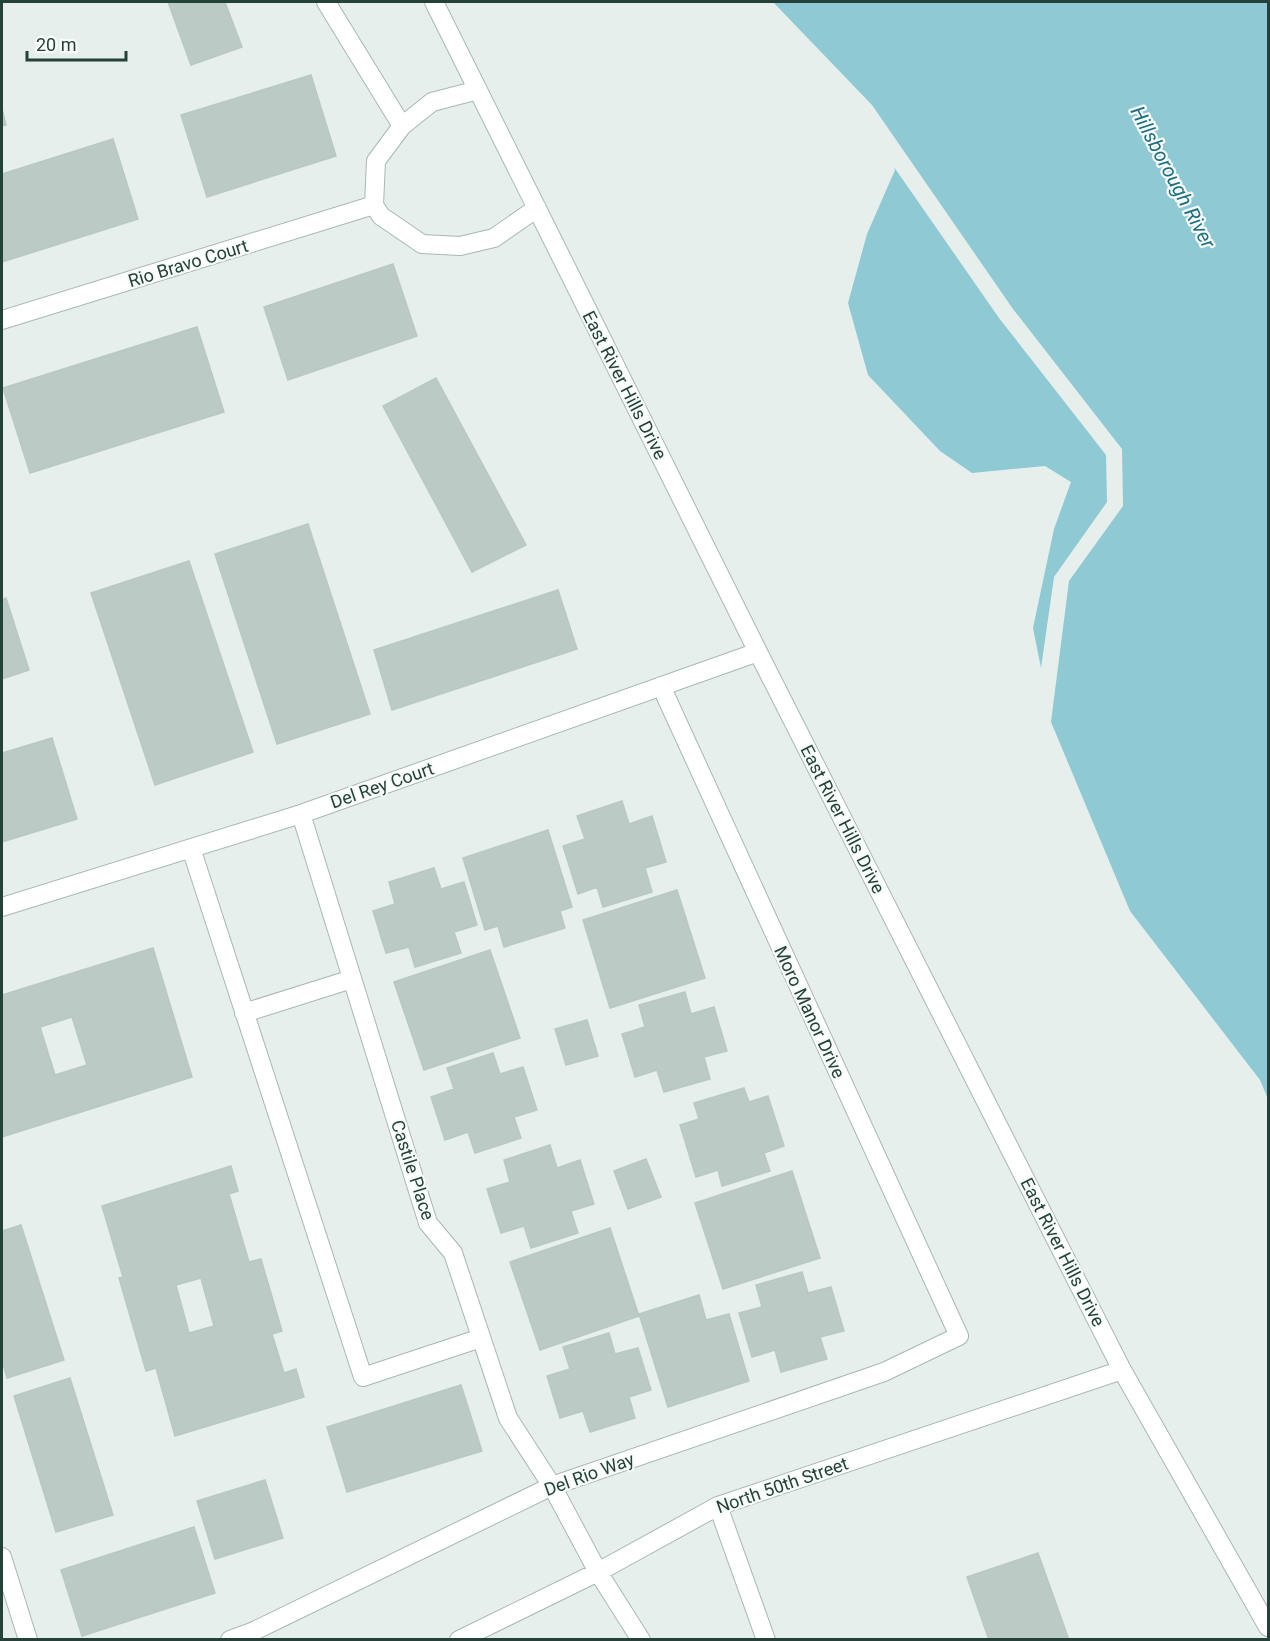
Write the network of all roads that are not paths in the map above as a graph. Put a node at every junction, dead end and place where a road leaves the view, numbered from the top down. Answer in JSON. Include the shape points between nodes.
{"nodes":[{"id":1,"x":326,"y":2,"type":"edge"},
{"id":2,"x":434,"y":2,"type":"edge"},
{"id":3,"x":478,"y":90,"type":"junction"},
{"id":4,"x":402,"y":126,"type":"junction"},
{"id":5,"x":374,"y":205,"type":"junction"},
{"id":6,"x":537,"y":208,"type":"junction"},
{"id":7,"x":2,"y":320,"type":"edge"},
{"id":8,"x":758,"y":652,"type":"junction"},
{"id":9,"x":661,"y":686,"type":"junction"},
{"id":10,"x":301,"y":814,"type":"junction"},
{"id":11,"x":191,"y":848,"type":"junction"},
{"id":12,"x":2,"y":907,"type":"edge"},
{"id":13,"x":352,"y":979,"type":"junction"},
{"id":14,"x":244,"y":1013,"type":"junction"},
{"id":15,"x":959,"y":1336,"type":"joint"},
{"id":16,"x":481,"y":1338,"type":"junction"},
{"id":17,"x":1122,"y":1370,"type":"junction"},
{"id":18,"x":552,"y":1486,"type":"junction"},
{"id":19,"x":718,"y":1506,"type":"junction"},
{"id":20,"x":2,"y":1557,"type":"edge"},
{"id":21,"x":598,"y":1572,"type":"junction"},
{"id":22,"x":1269,"y":1627,"type":"edge"},
{"id":23,"x":28,"y":1640,"type":"edge"},
{"id":24,"x":230,"y":1640,"type":"edge"},
{"id":25,"x":459,"y":1640,"type":"edge"},
{"id":26,"x":641,"y":1640,"type":"edge"},
{"id":27,"x":766,"y":1640,"type":"edge"}],
"edges":[{"from":1,"to":4,"type":"street"},
{"from":2,"to":3,"type":"street","name":"East River Hills Drive"},
{"from":3,"to":4,"type":"street","via":[[432,102]]},
{"from":3,"to":6,"type":"street","name":"East River Hills Drive"},
{"from":4,"to":5,"type":"street","via":[[376,161]]},
{"from":5,"to":6,"type":"street","via":[[381,216],[422,244],[460,246],[495,238]]},
{"from":5,"to":7,"type":"street","name":"Rio Bravo Court"},
{"from":6,"to":8,"type":"street","name":"East River Hills Drive"},
{"from":8,"to":9,"type":"street","name":"Del Rey Court"},
{"from":8,"to":17,"type":"street","name":"East River Hills Drive"},
{"from":9,"to":10,"type":"street","name":"Del Rey Court"},
{"from":9,"to":15,"type":"street","name":"Moro Manor Drive"},
{"from":10,"to":11,"type":"street","name":"Del Rey Court"},
{"from":10,"to":13,"type":"street","name":"Castile Place"},
{"from":11,"to":12,"type":"street","name":"Del Rey Court"},
{"from":11,"to":14,"type":"street"},
{"from":13,"to":14,"type":"street"},
{"from":13,"to":16,"type":"street","name":"Castile Place","via":[[428,1223],[453,1253]]},
{"from":14,"to":16,"type":"street","via":[[363,1377]]},
{"from":15,"to":18,"type":"street","name":"Del Rio Way","via":[[884,1372]]},
{"from":16,"to":18,"type":"street","name":"Castile Place","via":[[508,1418]]},
{"from":17,"to":19,"type":"street","name":"North 50th Street"},
{"from":17,"to":22,"type":"street","name":"East River Hills Drive"},
{"from":18,"to":21,"type":"street","name":"Castile Place"},
{"from":18,"to":24,"type":"street","name":"Del Rio Way"},
{"from":19,"to":21,"type":"street","name":"North 50th Street"},
{"from":19,"to":27,"type":"street"},
{"from":20,"to":23,"type":"street"},
{"from":21,"to":25,"type":"street","name":"North 50th Street"},
{"from":21,"to":26,"type":"street","name":"Castile Place"}]}
